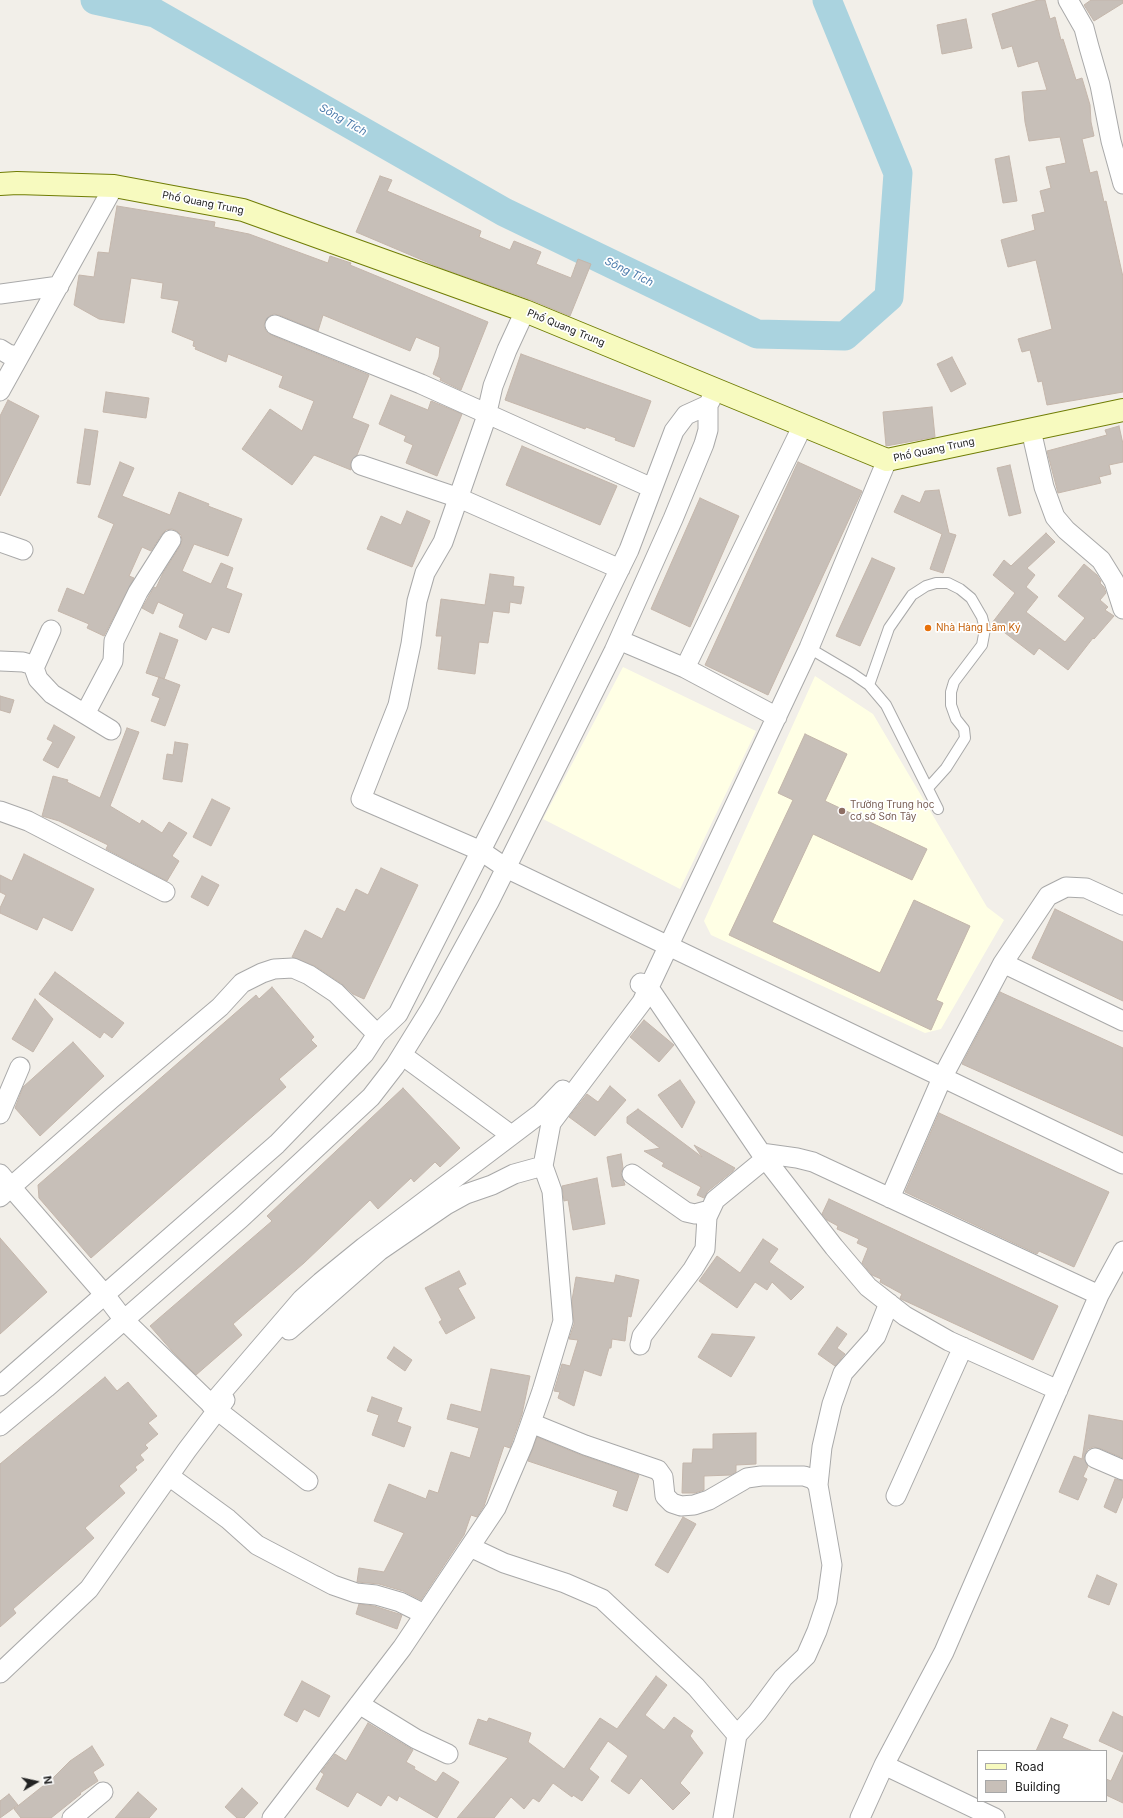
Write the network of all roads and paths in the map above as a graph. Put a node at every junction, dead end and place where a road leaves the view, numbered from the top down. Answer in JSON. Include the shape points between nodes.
{"nodes":[{"id":1,"x":1068,"y":0,"type":"edge"},
{"id":2,"x":1120,"y":160,"type":"edge"},
{"id":3,"x":0,"y":184,"type":"edge"},
{"id":4,"x":1123,"y":184,"type":"edge"},
{"id":5,"x":114,"y":186,"type":"junction"},
{"id":6,"x":59,"y":286,"type":"junction"},
{"id":7,"x":0,"y":294,"type":"edge"},
{"id":8,"x":525,"y":311,"type":"junction"},
{"id":9,"x":275,"y":325,"type":"dead end"},
{"id":10,"x":0,"y":349,"type":"edge"},
{"id":11,"x":19,"y":357,"type":"junction"},
{"id":12,"x":0,"y":392,"type":"edge"},
{"id":13,"x":712,"y":397,"type":"junction"},
{"id":14,"x":1123,"y":410,"type":"edge"},
{"id":15,"x":486,"y":414,"type":"junction"},
{"id":16,"x":803,"y":425,"type":"junction"},
{"id":17,"x":1031,"y":430,"type":"junction"},
{"id":18,"x":887,"y":460,"type":"junction"},
{"id":19,"x":361,"y":464,"type":"dead end"},
{"id":20,"x":652,"y":488,"type":"junction"},
{"id":21,"x":459,"y":498,"type":"junction"},
{"id":22,"x":171,"y":540,"type":"dead end"},
{"id":23,"x":0,"y":542,"type":"edge"},
{"id":24,"x":23,"y":550,"type":"dead end"},
{"id":25,"x":620,"y":568,"type":"junction"},
{"id":26,"x":1123,"y":609,"type":"edge"},
{"id":27,"x":51,"y":630,"type":"dead end"},
{"id":28,"x":619,"y":640,"type":"junction"},
{"id":29,"x":809,"y":648,"type":"junction"},
{"id":30,"x":0,"y":661,"type":"edge"},
{"id":31,"x":35,"y":666,"type":"junction"},
{"id":32,"x":685,"y":668,"type":"junction"},
{"id":33,"x":869,"y":685,"type":"junction"},
{"id":34,"x":85,"y":714,"type":"junction"},
{"id":35,"x":777,"y":717,"type":"junction"},
{"id":36,"x":111,"y":730,"type":"dead end"},
{"id":37,"x":928,"y":788,"type":"junction"},
{"id":38,"x":938,"y":809,"type":"dead end"},
{"id":39,"x":0,"y":811,"type":"edge"},
{"id":40,"x":481,"y":851,"type":"junction"},
{"id":41,"x":506,"y":868,"type":"junction"},
{"id":42,"x":165,"y":892,"type":"dead end"},
{"id":43,"x":1123,"y":905,"type":"edge"},
{"id":44,"x":669,"y":946,"type":"junction"},
{"id":45,"x":1003,"y":963,"type":"junction"},
{"id":46,"x":649,"y":988,"type":"junction"},
{"id":47,"x":1123,"y":1021,"type":"edge"},
{"id":48,"x":377,"y":1034,"type":"junction"},
{"id":49,"x":402,"y":1055,"type":"junction"},
{"id":50,"x":20,"y":1067,"type":"dead end"},
{"id":51,"x":942,"y":1078,"type":"junction"},
{"id":52,"x":0,"y":1114,"type":"edge"},
{"id":53,"x":511,"y":1135,"type":"junction"},
{"id":54,"x":763,"y":1156,"type":"junction"},
{"id":55,"x":1123,"y":1164,"type":"edge"},
{"id":56,"x":543,"y":1166,"type":"junction"},
{"id":57,"x":632,"y":1174,"type":"dead end"},
{"id":58,"x":4,"y":1186,"type":"edge"},
{"id":59,"x":890,"y":1198,"type":"junction"},
{"id":60,"x":710,"y":1210,"type":"junction"},
{"id":61,"x":1123,"y":1251,"type":"edge"},
{"id":62,"x":105,"y":1295,"type":"junction"},
{"id":63,"x":1099,"y":1295,"type":"junction"},
{"id":64,"x":889,"y":1303,"type":"junction"},
{"id":65,"x":124,"y":1320,"type":"junction"},
{"id":66,"x":640,"y":1345,"type":"dead end"},
{"id":67,"x":963,"y":1347,"type":"junction"},
{"id":68,"x":0,"y":1386,"type":"edge"},
{"id":69,"x":1058,"y":1390,"type":"junction"},
{"id":70,"x":214,"y":1408,"type":"junction"},
{"id":71,"x":531,"y":1423,"type":"junction"},
{"id":72,"x":0,"y":1426,"type":"edge"},
{"id":73,"x":1095,"y":1458,"type":"dead end"},
{"id":74,"x":1123,"y":1470,"type":"edge"},
{"id":75,"x":169,"y":1476,"type":"junction"},
{"id":76,"x":308,"y":1481,"type":"dead end"},
{"id":77,"x":818,"y":1485,"type":"junction"},
{"id":78,"x":896,"y":1496,"type":"dead end"},
{"id":79,"x":470,"y":1547,"type":"junction"},
{"id":80,"x":424,"y":1614,"type":"junction"},
{"id":81,"x":2,"y":1666,"type":"edge"},
{"id":82,"x":359,"y":1704,"type":"junction"},
{"id":83,"x":737,"y":1735,"type":"junction"},
{"id":84,"x":448,"y":1754,"type":"dead end"},
{"id":85,"x":884,"y":1766,"type":"junction"},
{"id":86,"x":103,"y":1792,"type":"dead end"},
{"id":87,"x":72,"y":1818,"type":"edge"},
{"id":88,"x":272,"y":1818,"type":"edge"},
{"id":89,"x":723,"y":1818,"type":"edge"},
{"id":90,"x":860,"y":1818,"type":"edge"},
{"id":91,"x":995,"y":1818,"type":"edge"}],
"edges":[{"from":1,"to":2,"type":"street","via":[[1084,28]]},
{"from":2,"to":4,"type":"street"},
{"from":3,"to":5,"type":"street","name":"Phố Quang Trung"},
{"from":5,"to":6,"type":"street"},
{"from":5,"to":8,"type":"street","name":"Phố Quang Trung","via":[[243,210]]},
{"from":6,"to":7,"type":"street"},
{"from":6,"to":11,"type":"street"},
{"from":8,"to":13,"type":"street","name":"Phố Quang Trung"},
{"from":8,"to":15,"type":"street","via":[[493,386]]},
{"from":9,"to":15,"type":"street"},
{"from":10,"to":11,"type":"street"},
{"from":11,"to":12,"type":"street"},
{"from":13,"to":16,"type":"street","name":"Phố Quang Trung"},
{"from":13,"to":20,"type":"street","via":[[686,415],[674,431]]},
{"from":13,"to":28,"type":"street","via":[[704,444]]},
{"from":14,"to":17,"type":"street","name":"Phố Quang Trung"},
{"from":15,"to":20,"type":"street","via":[[590,458]]},
{"from":15,"to":21,"type":"street"},
{"from":16,"to":18,"type":"street","name":"Phố Quang Trung"},
{"from":16,"to":32,"type":"street"},
{"from":17,"to":18,"type":"street","name":"Phố Quang Trung"},
{"from":17,"to":26,"type":"street","via":[[1044,487],[1055,517],[1101,560],[1117,588]]},
{"from":18,"to":29,"type":"street"},
{"from":19,"to":21,"type":"street"},
{"from":20,"to":25,"type":"street"},
{"from":21,"to":25,"type":"street"},
{"from":21,"to":40,"type":"street","via":[[443,542],[425,573],[417,601],[398,705],[361,799]]},
{"from":22,"to":34,"type":"street","via":[[138,592],[114,641],[113,661]]},
{"from":23,"to":24,"type":"street"},
{"from":25,"to":40,"type":"street"},
{"from":27,"to":31,"type":"street"},
{"from":28,"to":32,"type":"street"},
{"from":28,"to":41,"type":"street"},
{"from":29,"to":33,"type":"lane"},
{"from":29,"to":35,"type":"street"},
{"from":30,"to":31,"type":"street","via":[[23,662]]},
{"from":31,"to":34,"type":"street","via":[[42,685]]},
{"from":32,"to":35,"type":"street"},
{"from":33,"to":37,"type":"lane","via":[[886,705]]},
{"from":33,"to":37,"type":"lane","via":[[889,628],[912,595],[926,586],[948,583],[971,598],[982,617],[985,629],[982,645],[954,682],[951,692],[951,705],[956,719],[964,729],[965,738],[946,768]]},
{"from":34,"to":36,"type":"street"},
{"from":35,"to":44,"type":"street"},
{"from":37,"to":38,"type":"lane"},
{"from":39,"to":42,"type":"street","via":[[28,821]]},
{"from":40,"to":41,"type":"street"},
{"from":40,"to":48,"type":"street","via":[[398,1014]]},
{"from":41,"to":44,"type":"street"},
{"from":41,"to":49,"type":"street","via":[[431,1008]]},
{"from":43,"to":45,"type":"street","via":[[1086,888],[1066,887],[1048,896]]},
{"from":44,"to":46,"type":"street"},
{"from":44,"to":51,"type":"street"},
{"from":45,"to":47,"type":"street"},
{"from":45,"to":51,"type":"street"},
{"from":46,"to":53,"type":"street","via":[[641,983],[621,1017],[592,1056],[541,1113]]},
{"from":46,"to":54,"type":"street"},
{"from":46,"to":56,"type":"street","via":[[642,1002],[551,1123]]},
{"from":48,"to":58,"type":"street","via":[[336,993],[309,975],[293,968],[274,969],[262,973],[242,983],[220,1007]]},
{"from":48,"to":62,"type":"street","via":[[364,1054],[277,1144]]},
{"from":49,"to":53,"type":"street"},
{"from":49,"to":65,"type":"street","via":[[371,1097],[241,1218]]},
{"from":50,"to":52,"type":"street"},
{"from":51,"to":55,"type":"street"},
{"from":51,"to":59,"type":"street"},
{"from":53,"to":70,"type":"street","via":[[364,1247],[302,1299]]},
{"from":54,"to":59,"type":"street","via":[[797,1158],[813,1162]]},
{"from":54,"to":60,"type":"street","via":[[715,1200]]},
{"from":54,"to":64,"type":"street","via":[[868,1287]]},
{"from":56,"to":70,"type":"street","via":[[514,1174],[466,1194],[379,1251],[293,1326]]},
{"from":56,"to":71,"type":"street","via":[[552,1191],[563,1321]]},
{"from":57,"to":60,"type":"street","via":[[686,1212],[695,1214]]},
{"from":58,"to":62,"type":"street"},
{"from":59,"to":63,"type":"street"},
{"from":60,"to":66,"type":"street","via":[[707,1217],[705,1249],[693,1269],[642,1336]]},
{"from":61,"to":63,"type":"street"},
{"from":62,"to":65,"type":"street"},
{"from":62,"to":68,"type":"street"},
{"from":63,"to":69,"type":"street"},
{"from":64,"to":67,"type":"street","via":[[905,1316]]},
{"from":64,"to":77,"type":"street","via":[[876,1336],[843,1373],[832,1404],[822,1447]]},
{"from":65,"to":70,"type":"street"},
{"from":65,"to":72,"type":"street"},
{"from":67,"to":69,"type":"street"},
{"from":67,"to":78,"type":"street"},
{"from":69,"to":85,"type":"street","via":[[944,1652]]},
{"from":70,"to":75,"type":"street"},
{"from":70,"to":76,"type":"street"},
{"from":71,"to":77,"type":"street","via":[[658,1470],[663,1477],[665,1496],[672,1503],[681,1506],[709,1500],[747,1478],[804,1476],[813,1479]]},
{"from":71,"to":79,"type":"street","via":[[496,1508]]},
{"from":73,"to":74,"type":"street"},
{"from":75,"to":80,"type":"street","via":[[228,1519],[257,1545],[333,1585],[356,1593],[376,1595],[400,1602]]},
{"from":75,"to":81,"type":"street","via":[[89,1589]]},
{"from":77,"to":83,"type":"street","via":[[832,1565],[825,1608],[806,1656],[783,1678]]},
{"from":79,"to":80,"type":"street"},
{"from":79,"to":83,"type":"street","via":[[504,1563],[565,1583],[602,1599],[696,1687]]},
{"from":80,"to":82,"type":"street","via":[[402,1648]]},
{"from":82,"to":84,"type":"street","via":[[416,1739]]},
{"from":82,"to":88,"type":"street"},
{"from":83,"to":89,"type":"street"},
{"from":85,"to":90,"type":"street"},
{"from":85,"to":91,"type":"street"},
{"from":86,"to":87,"type":"street"}]}
